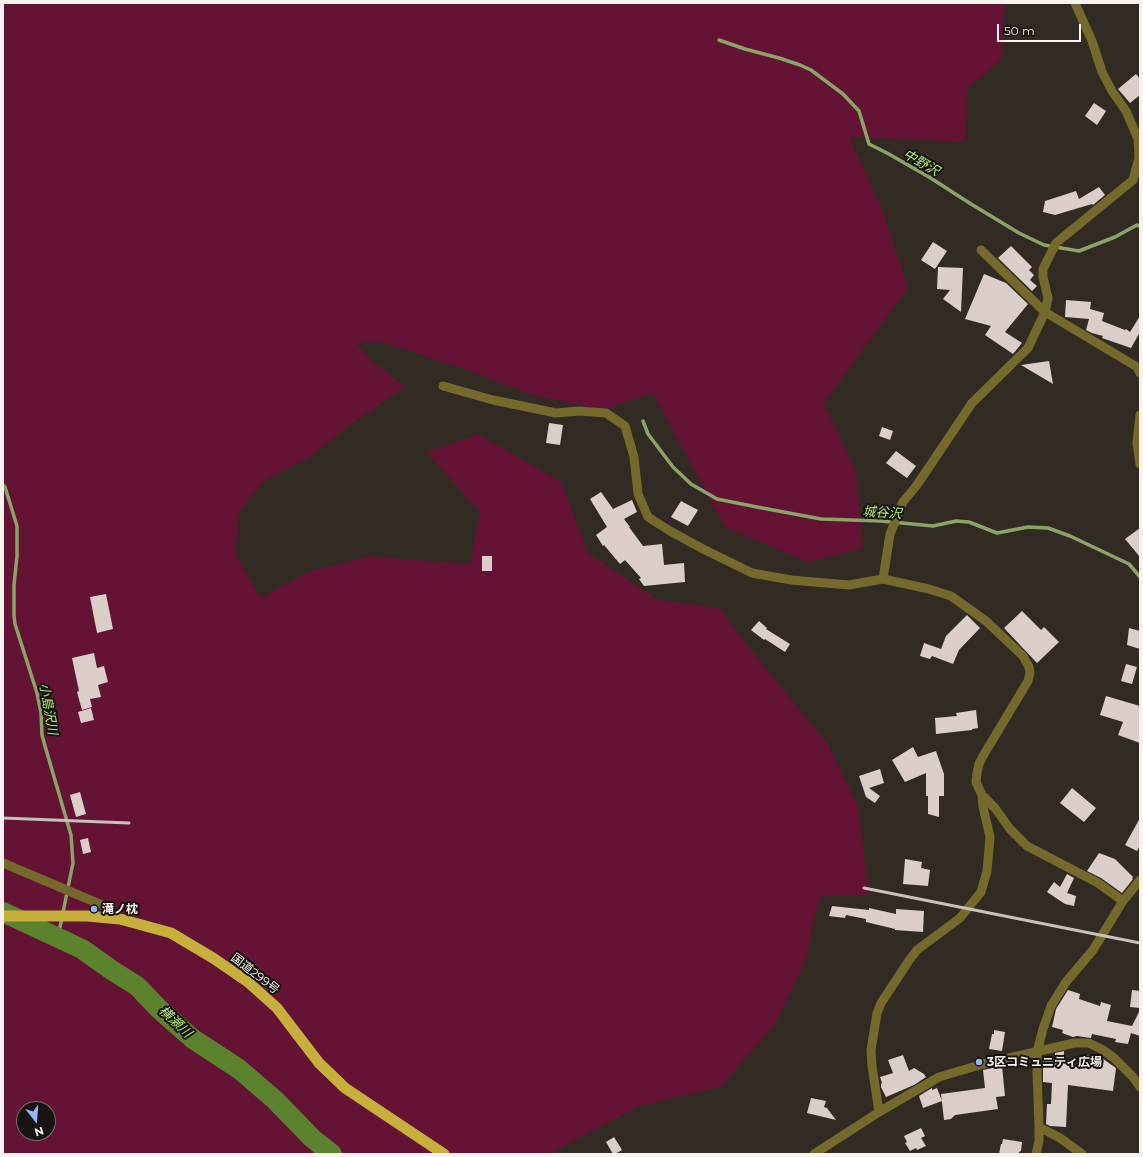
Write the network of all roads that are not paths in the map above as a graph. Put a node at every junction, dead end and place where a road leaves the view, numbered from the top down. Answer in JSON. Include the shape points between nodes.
{"nodes":[{"id":1,"x":1075,"y":3,"type":"edge"},
{"id":2,"x":1137,"y":184,"type":"edge"},
{"id":3,"x":981,"y":250,"type":"dead end"},
{"id":4,"x":1045,"y":312,"type":"junction"},
{"id":5,"x":1140,"y":373,"type":"edge"},
{"id":6,"x":443,"y":386,"type":"dead end"},
{"id":7,"x":1140,"y":415,"type":"edge"},
{"id":8,"x":1140,"y":464,"type":"edge"},
{"id":9,"x":883,"y":577,"type":"junction"},
{"id":10,"x":982,"y":795,"type":"junction"},
{"id":11,"x":3,"y":863,"type":"edge"},
{"id":12,"x":1140,"y":880,"type":"edge"},
{"id":13,"x":1123,"y":901,"type":"junction"},
{"id":14,"x":3,"y":916,"type":"edge"},
{"id":15,"x":120,"y":919,"type":"junction"},
{"id":16,"x":1037,"y":1052,"type":"junction"},
{"id":17,"x":1140,"y":1087,"type":"edge"},
{"id":18,"x":879,"y":1112,"type":"junction"},
{"id":19,"x":1040,"y":1127,"type":"junction"},
{"id":20,"x":444,"y":1154,"type":"edge"},
{"id":21,"x":814,"y":1154,"type":"edge"},
{"id":22,"x":1036,"y":1154,"type":"edge"},
{"id":23,"x":1082,"y":1154,"type":"edge"}],
"edges":[{"from":1,"to":2,"type":"street","via":[[1102,72],[1126,110],[1138,138]]},
{"from":2,"to":4,"type":"street","via":[[1056,243],[1043,269],[1048,298]]},
{"from":3,"to":4,"type":"street"},
{"from":4,"to":5,"type":"street","via":[[1137,367]]},
{"from":4,"to":9,"type":"street","via":[[1028,348],[972,403],[903,502],[890,534]]},
{"from":6,"to":9,"type":"street","via":[[556,413],[606,413],[625,426],[634,457],[638,494],[648,517],[703,550],[752,573],[791,580],[849,584]]},
{"from":7,"to":8,"type":"street","via":[[1137,443]]},
{"from":9,"to":10,"type":"street","via":[[951,596],[986,622],[1023,656],[1029,667],[1028,681],[979,764],[976,782]]},
{"from":10,"to":13,"type":"street","via":[[1027,846],[1098,883]]},
{"from":10,"to":18,"type":"street","via":[[990,837],[987,871],[981,892],[960,918],[910,958],[877,1013],[871,1050]]},
{"from":11,"to":15,"type":"street","via":[[102,905]]},
{"from":12,"to":13,"type":"street"},
{"from":13,"to":16,"type":"street","via":[[1093,950],[1066,982],[1051,1006]]},
{"from":14,"to":15,"type":"highway","name":"国道299号","via":[[87,916]]},
{"from":15,"to":20,"type":"highway","name":"国道299号","via":[[171,933],[248,982],[277,1008],[319,1063],[345,1088]]},
{"from":16,"to":17,"type":"street","via":[[1074,1043],[1089,1043],[1114,1058]]},
{"from":16,"to":18,"type":"street","via":[[939,1077]]},
{"from":16,"to":19,"type":"street"},
{"from":18,"to":21,"type":"street"},
{"from":19,"to":22,"type":"street"},
{"from":19,"to":23,"type":"street"}]}
